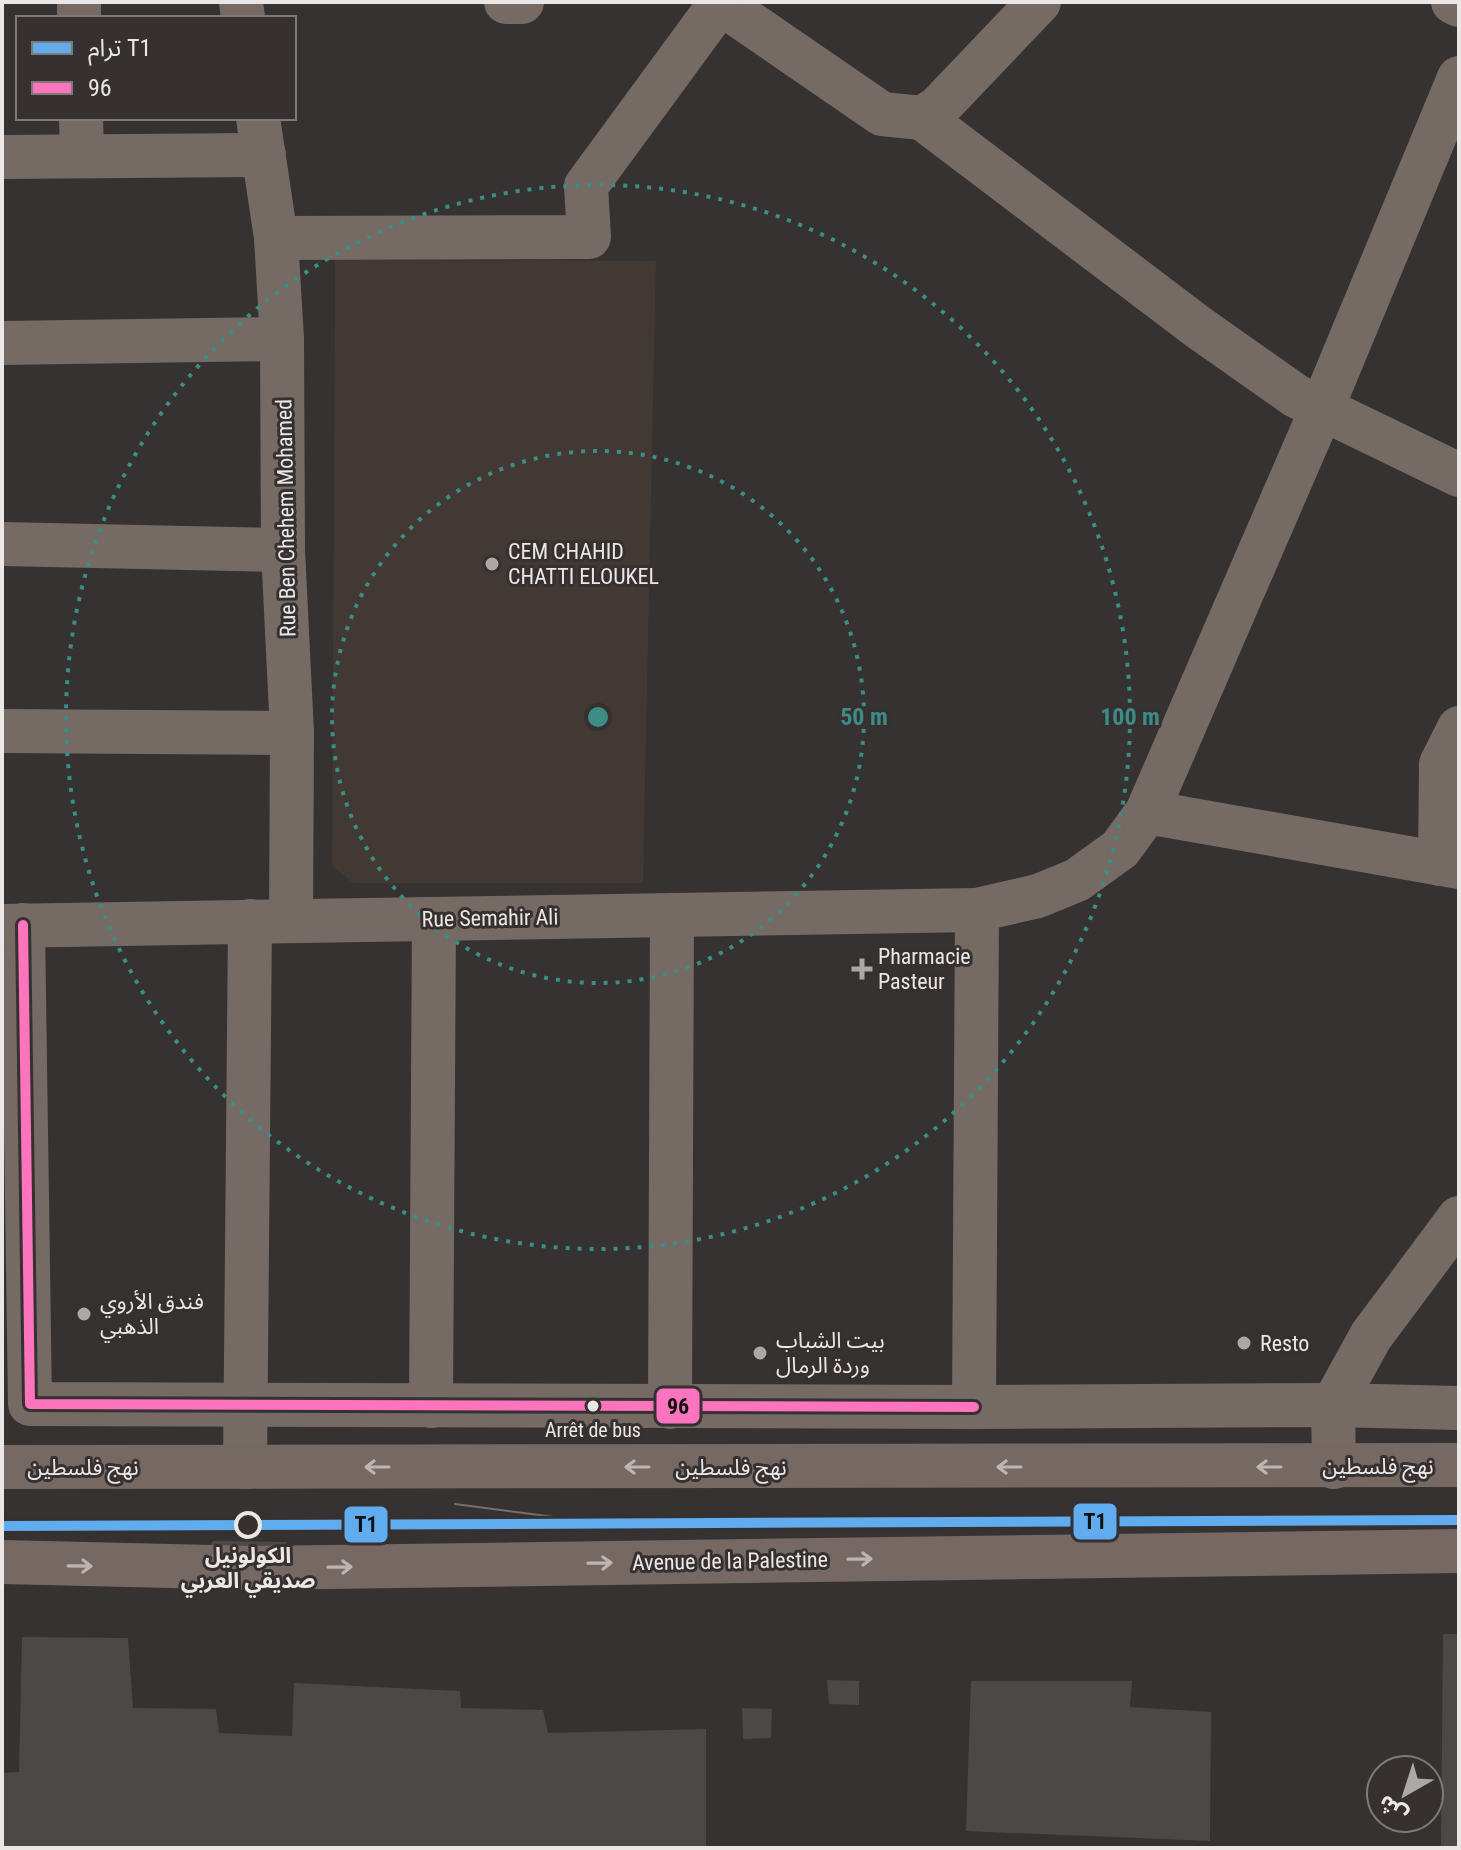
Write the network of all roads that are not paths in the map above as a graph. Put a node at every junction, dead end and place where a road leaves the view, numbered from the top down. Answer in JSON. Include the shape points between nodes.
{"nodes":[{"id":1,"x":506,"y":2,"type":"edge"},
{"id":2,"x":522,"y":2,"type":"edge"},
{"id":3,"x":1039,"y":2,"type":"edge"},
{"id":4,"x":1453,"y":2,"type":"edge"},
{"id":5,"x":722,"y":3,"type":"edge"},
{"id":6,"x":1459,"y":5,"type":"edge"},
{"id":7,"x":1459,"y":78,"type":"edge"},
{"id":8,"x":922,"y":118,"type":"junction"},
{"id":9,"x":261,"y":136,"type":"edge"},
{"id":10,"x":82,"y":137,"type":"edge"},
{"id":11,"x":2,"y":157,"type":"edge"},
{"id":12,"x":276,"y":238,"type":"junction"},
{"id":13,"x":282,"y":339,"type":"junction"},
{"id":14,"x":2,"y":343,"type":"edge"},
{"id":15,"x":1322,"y":408,"type":"junction"},
{"id":16,"x":1459,"y":475,"type":"edge"},
{"id":17,"x":2,"y":544,"type":"edge"},
{"id":18,"x":283,"y":550,"type":"junction"},
{"id":19,"x":1459,"y":728,"type":"edge"},
{"id":20,"x":2,"y":731,"type":"edge"},
{"id":21,"x":292,"y":733,"type":"junction"},
{"id":22,"x":1147,"y":812,"type":"junction"},
{"id":23,"x":1449,"y":866,"type":"edge"},
{"id":24,"x":977,"y":910,"type":"junction"},
{"id":25,"x":672,"y":915,"type":"junction"},
{"id":26,"x":434,"y":919,"type":"junction"},
{"id":27,"x":270,"y":920,"type":"junction"},
{"id":28,"x":13,"y":926,"type":"edge"},
{"id":29,"x":1459,"y":1218,"type":"edge"},
{"id":30,"x":16,"y":1402,"type":"edge"},
{"id":31,"x":245,"y":1404,"type":"junction"},
{"id":32,"x":1333,"y":1405,"type":"junction"},
{"id":33,"x":431,"y":1406,"type":"junction"},
{"id":34,"x":670,"y":1407,"type":"junction"},
{"id":35,"x":729,"y":1407,"type":"junction"},
{"id":36,"x":974,"y":1407,"type":"junction"},
{"id":37,"x":1459,"y":1408,"type":"edge"},
{"id":38,"x":1459,"y":1465,"type":"edge"},
{"id":39,"x":2,"y":1467,"type":"edge"},
{"id":40,"x":245,"y":1467,"type":"junction"},
{"id":41,"x":730,"y":1467,"type":"junction"},
{"id":42,"x":1334,"y":1467,"type":"junction"},
{"id":43,"x":1459,"y":1551,"type":"edge"},
{"id":44,"x":2,"y":1562,"type":"edge"}],
"edges":[{"from":1,"to":2,"type":"street"},
{"from":3,"to":8,"type":"street","via":[[938,108]]},
{"from":4,"to":6,"type":"street"},
{"from":5,"to":8,"type":"street","via":[[882,114]]},
{"from":5,"to":12,"type":"street","via":[[586,186],[589,237]]},
{"from":7,"to":15,"type":"street","name":"Rue Semahir Ali"},
{"from":8,"to":15,"type":"street","via":[[1198,327],[1296,396]]},
{"from":9,"to":10,"type":"street"},
{"from":9,"to":12,"type":"street","name":"Rue Ben Chehem Mohamed"},
{"from":10,"to":11,"type":"street"},
{"from":12,"to":13,"type":"street","name":"Rue Ben Chehem Mohamed"},
{"from":13,"to":14,"type":"street"},
{"from":13,"to":18,"type":"street","name":"Rue Ben Chehem Mohamed"},
{"from":15,"to":16,"type":"street"},
{"from":15,"to":22,"type":"street","name":"Rue Semahir Ali"},
{"from":17,"to":18,"type":"street"},
{"from":18,"to":21,"type":"street","name":"Rue Ben Chehem Mohamed"},
{"from":19,"to":23,"type":"street","via":[[1441,764]]},
{"from":20,"to":21,"type":"street"},
{"from":21,"to":27,"type":"street","name":"Rue Ben Chehem Mohamed"},
{"from":22,"to":23,"type":"street"},
{"from":22,"to":24,"type":"street","name":"Rue Semahir Ali","via":[[1120,849],[1077,880],[1038,896]]},
{"from":24,"to":25,"type":"street","name":"Rue Semahir Ali"},
{"from":24,"to":36,"type":"street"},
{"from":25,"to":26,"type":"street","name":"Rue Semahir Ali"},
{"from":25,"to":34,"type":"street"},
{"from":26,"to":27,"type":"street","name":"Rue Semahir Ali"},
{"from":26,"to":33,"type":"street"},
{"from":27,"to":28,"type":"street","name":"Rue Semahir Ali"},
{"from":27,"to":31,"type":"street","name":"Rue Ben Chehem Mohamed"},
{"from":28,"to":30,"type":"street"},
{"from":29,"to":32,"type":"street","via":[[1371,1336]]},
{"from":30,"to":31,"type":"street"},
{"from":31,"to":33,"type":"street"},
{"from":31,"to":40,"type":"street","name":"Rue Ben Chehem Mohamed"},
{"from":32,"to":36,"type":"street"},
{"from":32,"to":37,"type":"street"},
{"from":32,"to":42,"type":"street"},
{"from":33,"to":34,"type":"street"},
{"from":34,"to":35,"type":"street"},
{"from":35,"to":36,"type":"street"},
{"from":35,"to":41,"type":"street"},
{"from":38,"to":42,"type":"main road","name":"نهج فلسطين"},
{"from":39,"to":40,"type":"main road","name":"نهج فلسطين"},
{"from":41,"to":40,"type":"main road","name":"نهج فلسطين","one_way":true},
{"from":42,"to":41,"type":"main road","name":"نهج فلسطين","one_way":true},
{"from":44,"to":43,"type":"main road","name":"Avenue de la Palestine","one_way":true,"via":[[254,1568]]}]}
